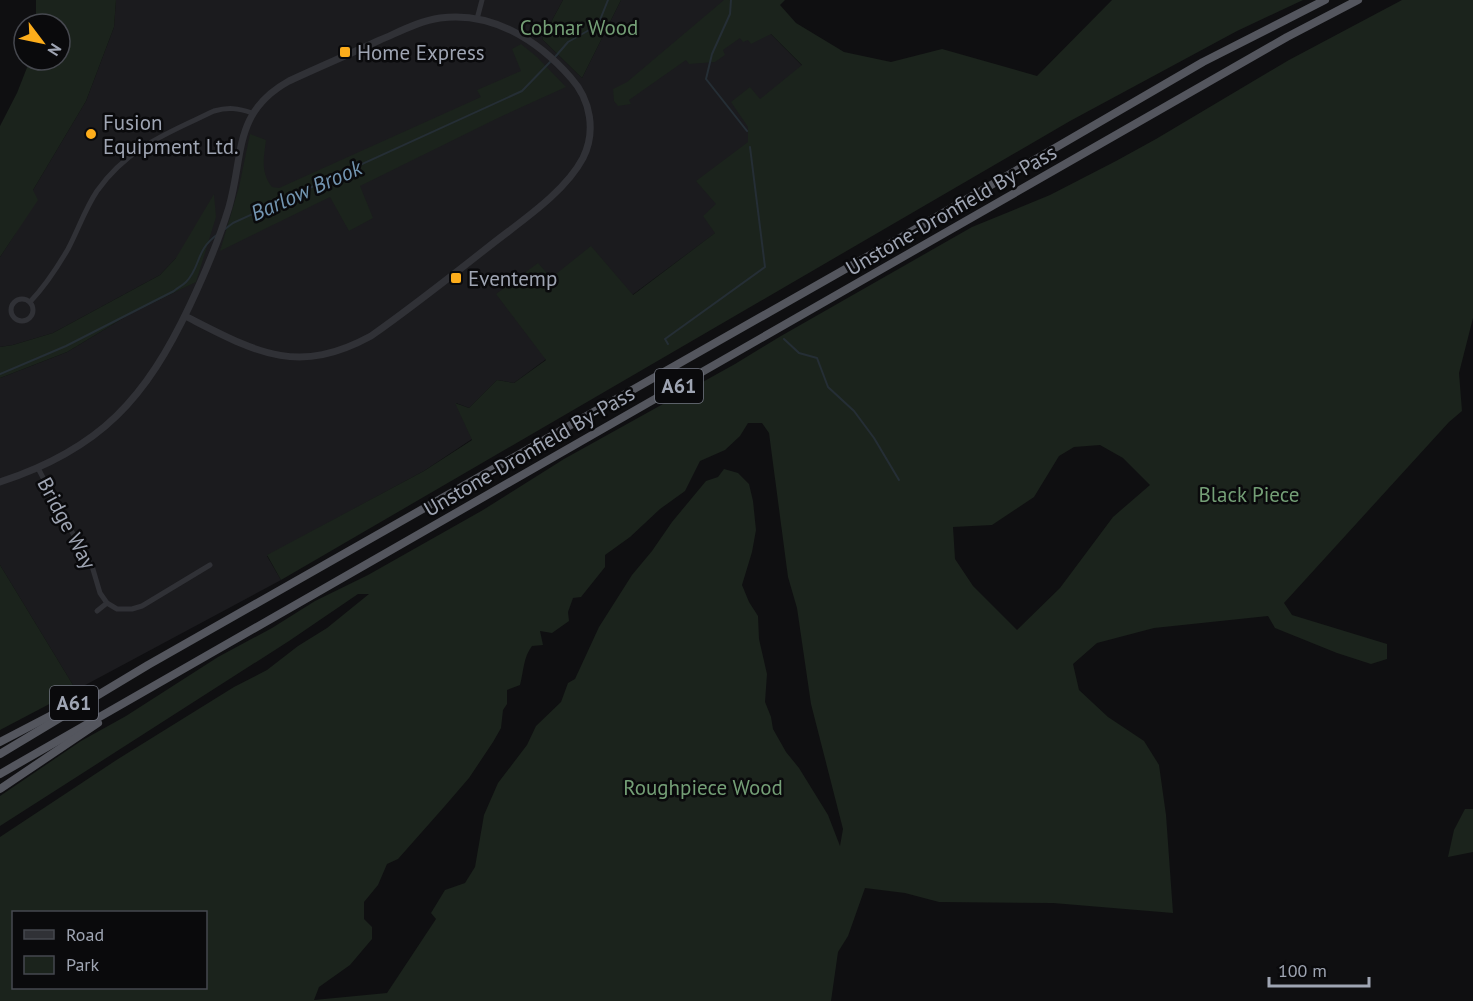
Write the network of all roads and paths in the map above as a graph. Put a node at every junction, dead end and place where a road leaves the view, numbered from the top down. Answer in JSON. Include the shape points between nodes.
{"nodes":[{"id":1,"x":482,"y":0,"type":"edge"},
{"id":2,"x":1324,"y":0,"type":"edge"},
{"id":3,"x":1358,"y":0,"type":"edge"},
{"id":4,"x":477,"y":19,"type":"junction"},
{"id":5,"x":252,"y":113,"type":"junction"},
{"id":6,"x":30,"y":302,"type":"junction"},
{"id":7,"x":185,"y":316,"type":"junction"},
{"id":8,"x":38,"y":468,"type":"junction"},
{"id":9,"x":0,"y":482,"type":"edge"},
{"id":10,"x":210,"y":565,"type":"dead end"},
{"id":11,"x":107,"y":603,"type":"junction"},
{"id":12,"x":97,"y":611,"type":"dead end"},
{"id":13,"x":148,"y":665,"type":"junction"},
{"id":14,"x":135,"y":697,"type":"junction"},
{"id":15,"x":0,"y":742,"type":"edge"},
{"id":16,"x":0,"y":754,"type":"edge"},
{"id":17,"x":0,"y":774,"type":"edge"},
{"id":18,"x":0,"y":789,"type":"edge"}],
"edges":[{"from":1,"to":4,"type":"street"},
{"from":2,"to":13,"type":"highway","name":"Unstone-Dronfield By-Pass","number":"A61","via":[[1203,62]]},
{"from":3,"to":14,"type":"highway","name":"Unstone-Dronfield By-Pass","number":"A61","via":[[1287,37]]},
{"from":4,"to":5,"type":"street","via":[[442,18],[413,26],[289,81],[274,90]]},
{"from":4,"to":7,"type":"street","via":[[519,34],[562,68],[580,90],[589,110],[591,128],[589,143],[573,174],[529,215],[371,336],[342,351],[296,358],[279,356],[250,348]]},
{"from":5,"to":6,"type":"street","via":[[225,108],[148,141],[96,193],[66,251]]},
{"from":5,"to":7,"type":"street","via":[[224,220]]},
{"from":6,"to":6,"type":"street","via":[[30,318],[20,321],[13,317],[10,310],[16,300]]},
{"from":7,"to":8,"type":"street","via":[[157,368],[130,403],[86,442]]},
{"from":8,"to":9,"type":"street"},
{"from":8,"to":11,"type":"street","name":"Bridge Way","via":[[92,566]]},
{"from":10,"to":11,"type":"street","via":[[142,606],[117,609]]},
{"from":11,"to":12,"type":"street"},
{"from":13,"to":15,"type":"highway","number":"A61"},
{"from":13,"to":16,"type":"highway","name":"Unstone-Dronfield By-Pass","number":"A61"},
{"from":14,"to":17,"type":"highway","name":"Unstone-Dronfield By-Pass","number":"A61"},
{"from":14,"to":18,"type":"highway","number":"A61"}]}
